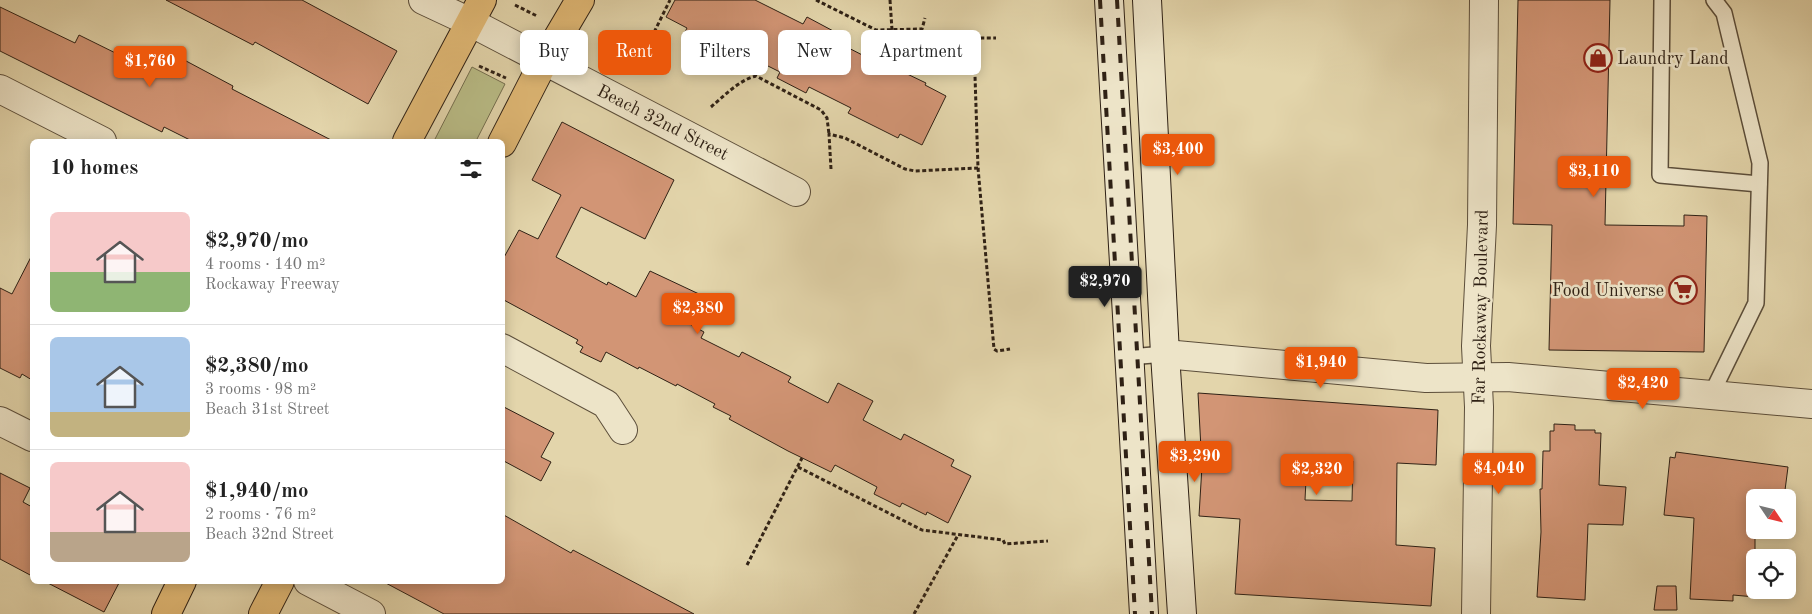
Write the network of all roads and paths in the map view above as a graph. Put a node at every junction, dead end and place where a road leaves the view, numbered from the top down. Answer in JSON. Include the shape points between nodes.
{"nodes":[{"id":1,"x":423,"y":0,"type":"edge"},
{"id":2,"x":580,"y":0,"type":"edge"},
{"id":3,"x":670,"y":0,"type":"edge"},
{"id":4,"x":816,"y":0,"type":"edge"},
{"id":5,"x":890,"y":0,"type":"edge"},
{"id":6,"x":1109,"y":0,"type":"edge"},
{"id":7,"x":1147,"y":0,"type":"edge"},
{"id":8,"x":1484,"y":0,"type":"edge"},
{"id":9,"x":1662,"y":0,"type":"edge"},
{"id":10,"x":1714,"y":0,"type":"edge"},
{"id":11,"x":515,"y":5,"type":"dead end"},
{"id":12,"x":476,"y":11,"type":"edge"},
{"id":13,"x":537,"y":16,"type":"dead end"},
{"id":14,"x":925,"y":18,"type":"dead end"},
{"id":15,"x":562,"y":30,"type":"edge"},
{"id":16,"x":655,"y":30,"type":"edge"},
{"id":17,"x":876,"y":30,"type":"edge"},
{"id":18,"x":892,"y":30,"type":"joint"},
{"id":19,"x":996,"y":38,"type":"dead end"},
{"id":20,"x":520,"y":43,"type":"edge"},
{"id":21,"x":479,"y":66,"type":"dead end"},
{"id":22,"x":537,"y":75,"type":"edge"},
{"id":23,"x":571,"y":75,"type":"edge"},
{"id":24,"x":507,"y":78,"type":"dead end"},
{"id":25,"x":0,"y":89,"type":"edge"},
{"id":26,"x":711,"y":107,"type":"dead end"},
{"id":27,"x":829,"y":134,"type":"junction"},
{"id":28,"x":98,"y":139,"type":"edge"},
{"id":29,"x":408,"y":139,"type":"edge"},
{"id":30,"x":504,"y":139,"type":"edge"},
{"id":31,"x":831,"y":168,"type":"dead end"},
{"id":32,"x":978,"y":168,"type":"junction"},
{"id":33,"x":1759,"y":184,"type":"junction"},
{"id":34,"x":796,"y":192,"type":"dead end"},
{"id":35,"x":1010,"y":349,"type":"dead end"},
{"id":36,"x":505,"y":350,"type":"edge"},
{"id":37,"x":1166,"y":354,"type":"junction"},
{"id":38,"x":1129,"y":357,"type":"junction"},
{"id":39,"x":1478,"y":377,"type":"junction"},
{"id":40,"x":1712,"y":395,"type":"junction"},
{"id":41,"x":1812,"y":404,"type":"edge"},
{"id":42,"x":0,"y":421,"type":"edge"},
{"id":43,"x":623,"y":430,"type":"dead end"},
{"id":44,"x":30,"y":436,"type":"edge"},
{"id":45,"x":802,"y":458,"type":"dead end"},
{"id":46,"x":798,"y":466,"type":"junction"},
{"id":47,"x":958,"y":535,"type":"junction"},
{"id":48,"x":1048,"y":541,"type":"dead end"},
{"id":49,"x":747,"y":565,"type":"dead end"},
{"id":50,"x":181,"y":584,"type":"edge"},
{"id":51,"x":278,"y":584,"type":"edge"},
{"id":52,"x":314,"y":584,"type":"edge"},
{"id":53,"x":166,"y":614,"type":"edge"},
{"id":54,"x":262,"y":614,"type":"edge"},
{"id":55,"x":371,"y":614,"type":"edge"},
{"id":56,"x":914,"y":614,"type":"edge"},
{"id":57,"x":1144,"y":614,"type":"edge"},
{"id":58,"x":1182,"y":614,"type":"edge"},
{"id":59,"x":1476,"y":614,"type":"edge"}],
"edges":[{"from":1,"to":12,"type":"street","name":"Beach 32nd Street"},
{"from":2,"to":15,"type":"main road"},
{"from":3,"to":16,"type":"path"},
{"from":4,"to":17,"type":"path"},
{"from":5,"to":18,"type":"path"},
{"from":6,"to":38,"type":"street"},
{"from":7,"to":37,"type":"street"},
{"from":8,"to":39,"type":"street","name":"Far Rockaway Boulevard"},
{"from":9,"to":33,"type":"lane","via":[[1660,175]]},
{"from":10,"to":33,"type":"lane","via":[[1724,13],[1760,164]]},
{"from":11,"to":13,"type":"path"},
{"from":12,"to":20,"type":"street","name":"Beach 32nd Street"},
{"from":12,"to":29,"type":"main road"},
{"from":14,"to":18,"type":"path","via":[[922,28]]},
{"from":19,"to":32,"type":"path","via":[[982,38],[974,45]]},
{"from":21,"to":24,"type":"path"},
{"from":22,"to":30,"type":"main road"},
{"from":23,"to":34,"type":"street","name":"Beach 32nd Street"},
{"from":25,"to":28,"type":"street"},
{"from":26,"to":27,"type":"path","via":[[738,85],[756,76],[821,110],[827,118]]},
{"from":27,"to":31,"type":"path"},
{"from":27,"to":32,"type":"path","via":[[845,138],[905,169]]},
{"from":32,"to":35,"type":"path","via":[[994,349]]},
{"from":33,"to":40,"type":"lane","via":[[1756,303]]},
{"from":36,"to":43,"type":"street","via":[[606,404]]},
{"from":37,"to":38,"type":"lane"},
{"from":37,"to":39,"type":"street","via":[[1426,378]]},
{"from":37,"to":58,"type":"street"},
{"from":38,"to":57,"type":"street"},
{"from":39,"to":40,"type":"street"},
{"from":39,"to":59,"type":"street","name":"Far Rockaway Boulevard"},
{"from":40,"to":41,"type":"street"},
{"from":42,"to":44,"type":"street"},
{"from":45,"to":46,"type":"path"},
{"from":46,"to":47,"type":"path","via":[[922,530]]},
{"from":46,"to":49,"type":"path"},
{"from":47,"to":48,"type":"path","via":[[1003,540],[1005,544]]},
{"from":47,"to":56,"type":"path"},
{"from":50,"to":53,"type":"main road"},
{"from":51,"to":54,"type":"main road"},
{"from":52,"to":55,"type":"street"}]}
